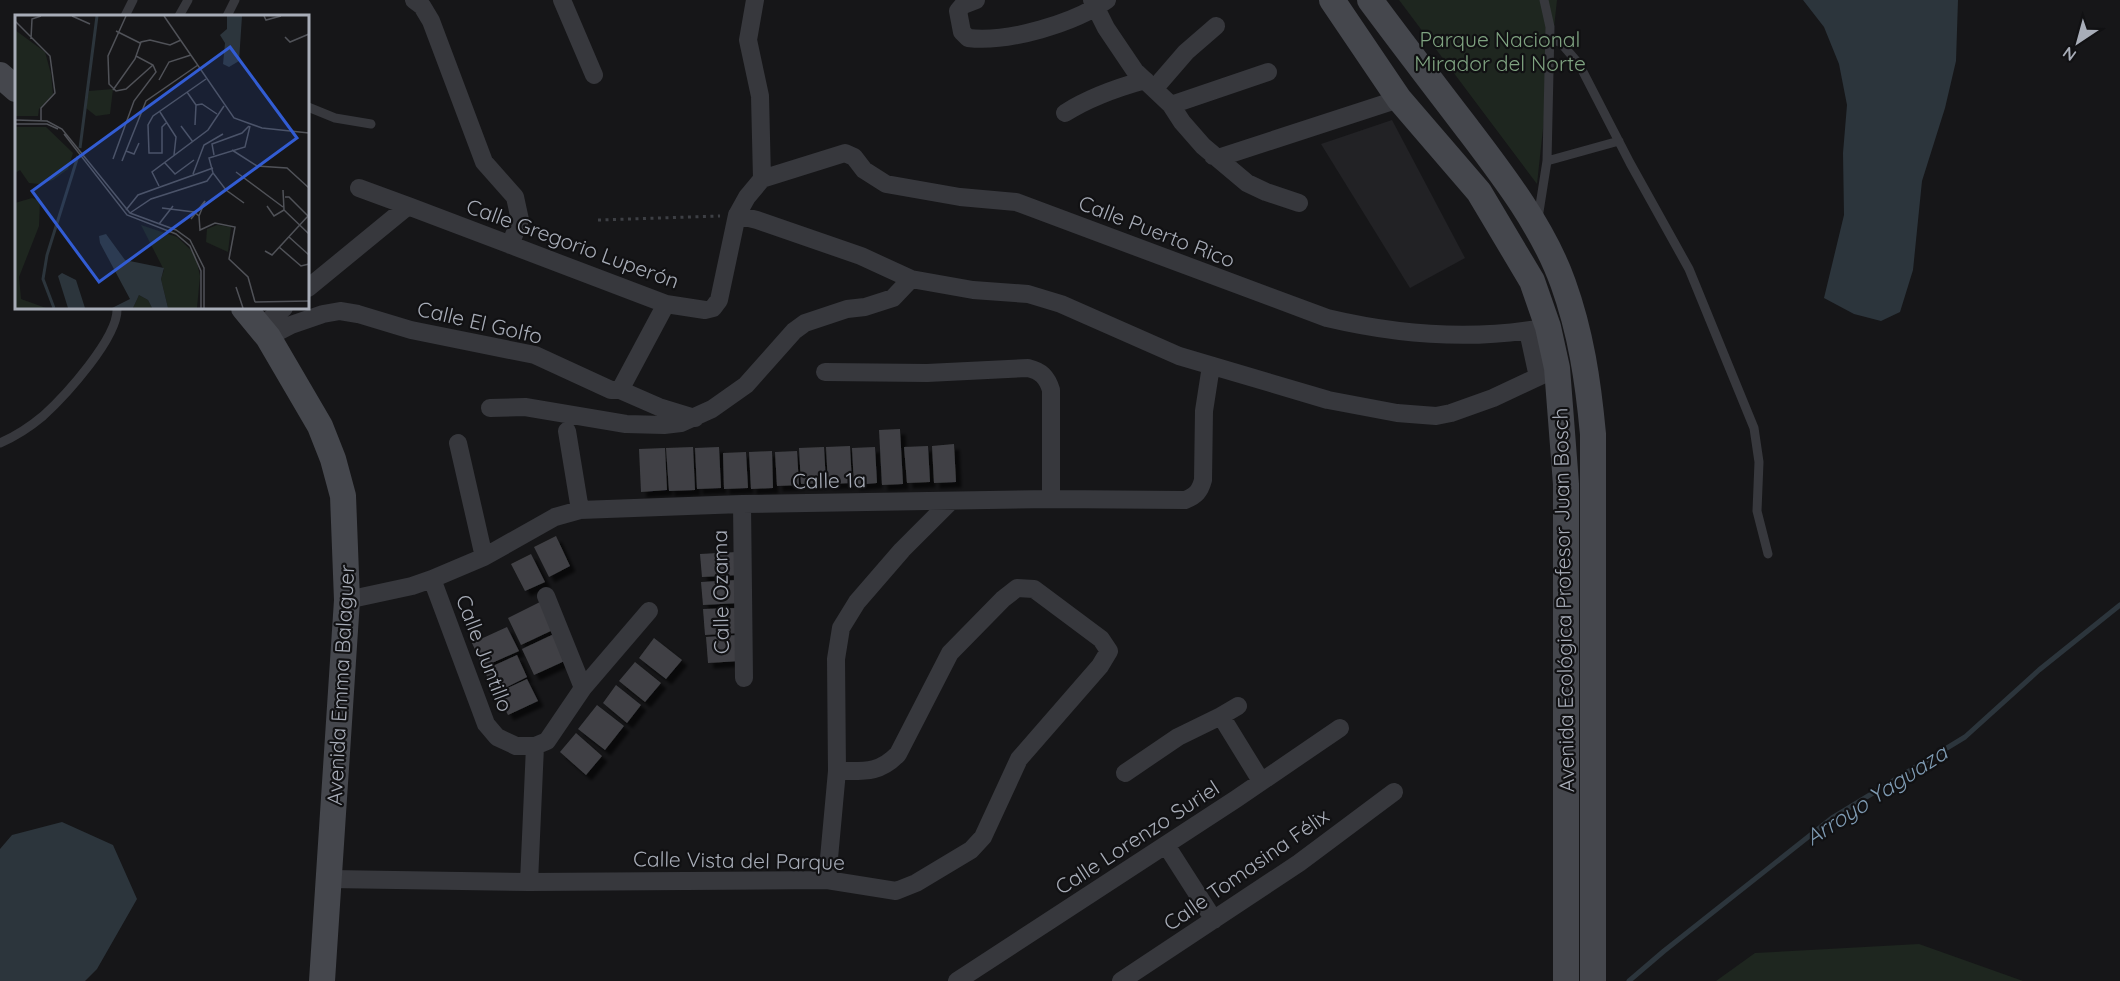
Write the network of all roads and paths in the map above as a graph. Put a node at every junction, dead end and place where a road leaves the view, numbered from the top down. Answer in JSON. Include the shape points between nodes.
{"nodes":[{"id":1,"x":133,"y":0,"type":"edge"},
{"id":2,"x":188,"y":0,"type":"edge"},
{"id":3,"x":235,"y":0,"type":"edge"},
{"id":4,"x":414,"y":0,"type":"edge"},
{"id":5,"x":562,"y":0,"type":"edge"},
{"id":6,"x":755,"y":0,"type":"edge"},
{"id":7,"x":976,"y":0,"type":"edge"},
{"id":8,"x":1332,"y":0,"type":"edge"},
{"id":9,"x":1370,"y":0,"type":"edge"},
{"id":10,"x":1544,"y":0,"type":"edge"},
{"id":11,"x":1098,"y":3,"type":"edge"},
{"id":12,"x":956,"y":5,"type":"edge"},
{"id":13,"x":126,"y":15,"type":"edge"},
{"id":14,"x":180,"y":15,"type":"edge"},
{"id":15,"x":228,"y":15,"type":"edge"},
{"id":16,"x":1216,"y":26,"type":"dead end"},
{"id":17,"x":1550,"y":38,"type":"junction"},
{"id":18,"x":1268,"y":72,"type":"dead end"},
{"id":19,"x":0,"y":75,"type":"edge"},
{"id":20,"x":594,"y":75,"type":"dead end"},
{"id":21,"x":1149,"y":84,"type":"junction"},
{"id":22,"x":15,"y":88,"type":"edge"},
{"id":23,"x":1399,"y":99,"type":"junction"},
{"id":24,"x":1171,"y":105,"type":"junction"},
{"id":25,"x":309,"y":107,"type":"edge"},
{"id":26,"x":1065,"y":113,"type":"dead end"},
{"id":27,"x":370,"y":124,"type":"dead end"},
{"id":28,"x":1619,"y":141,"type":"junction"},
{"id":29,"x":1214,"y":156,"type":"junction"},
{"id":30,"x":1547,"y":161,"type":"junction"},
{"id":31,"x":762,"y":179,"type":"junction"},
{"id":32,"x":359,"y":188,"type":"dead end"},
{"id":33,"x":1299,"y":203,"type":"dead end"},
{"id":34,"x":408,"y":206,"type":"junction"},
{"id":35,"x":737,"y":215,"type":"junction"},
{"id":36,"x":598,"y":220,"type":"dead end"},
{"id":37,"x":1526,"y":239,"type":"junction"},
{"id":38,"x":510,"y":245,"type":"junction"},
{"id":39,"x":911,"y":279,"type":"junction"},
{"id":40,"x":309,"y":287,"type":"edge"},
{"id":41,"x":666,"y":304,"type":"junction"},
{"id":42,"x":117,"y":309,"type":"edge"},
{"id":43,"x":245,"y":309,"type":"edge"},
{"id":44,"x":283,"y":309,"type":"edge"},
{"id":45,"x":1538,"y":329,"type":"junction"},
{"id":46,"x":264,"y":332,"type":"junction"},
{"id":47,"x":1211,"y":366,"type":"junction"},
{"id":48,"x":825,"y":372,"type":"dead end"},
{"id":49,"x":1547,"y":373,"type":"junction"},
{"id":50,"x":620,"y":390,"type":"junction"},
{"id":51,"x":490,"y":408,"type":"dead end"},
{"id":52,"x":695,"y":418,"type":"junction"},
{"id":53,"x":567,"y":431,"type":"dead end"},
{"id":54,"x":458,"y":442,"type":"dead end"},
{"id":55,"x":0,"y":443,"type":"edge"},
{"id":56,"x":1051,"y":499,"type":"junction"},
{"id":57,"x":951,"y":501,"type":"junction"},
{"id":58,"x":741,"y":504,"type":"junction"},
{"id":59,"x":580,"y":510,"type":"junction"},
{"id":60,"x":1768,"y":554,"type":"dead end"},
{"id":61,"x":484,"y":557,"type":"junction"},
{"id":62,"x":432,"y":579,"type":"junction"},
{"id":63,"x":546,"y":596,"type":"dead end"},
{"id":64,"x":347,"y":600,"type":"junction"},
{"id":65,"x":649,"y":611,"type":"dead end"},
{"id":66,"x":744,"y":678,"type":"dead end"},
{"id":67,"x":583,"y":687,"type":"junction"},
{"id":68,"x":1238,"y":706,"type":"dead end"},
{"id":69,"x":1221,"y":716,"type":"junction"},
{"id":70,"x":1340,"y":728,"type":"dead end"},
{"id":71,"x":536,"y":746,"type":"junction"},
{"id":72,"x":837,"y":771,"type":"junction"},
{"id":73,"x":1125,"y":773,"type":"dead end"},
{"id":74,"x":1261,"y":781,"type":"junction"},
{"id":75,"x":1394,"y":792,"type":"dead end"},
{"id":76,"x":1565,"y":838,"type":"junction"},
{"id":77,"x":1593,"y":839,"type":"junction"},
{"id":78,"x":1166,"y":845,"type":"junction"},
{"id":79,"x":330,"y":879,"type":"junction"},
{"id":80,"x":827,"y":880,"type":"junction"},
{"id":81,"x":529,"y":882,"type":"junction"},
{"id":82,"x":1214,"y":920,"type":"junction"},
{"id":83,"x":322,"y":981,"type":"edge"},
{"id":84,"x":957,"y":981,"type":"edge"},
{"id":85,"x":1121,"y":981,"type":"edge"},
{"id":86,"x":1566,"y":981,"type":"edge"},
{"id":87,"x":1593,"y":981,"type":"edge"}],
"edges":[{"from":1,"to":13,"type":"lane"},
{"from":2,"to":14,"type":"lane"},
{"from":3,"to":15,"type":"lane"},
{"from":4,"to":38,"type":"street","via":[[431,21],[484,162],[515,197],[520,220]]},
{"from":5,"to":20,"type":"street"},
{"from":6,"to":31,"type":"street","via":[[748,40],[760,96]]},
{"from":7,"to":12,"type":"street"},
{"from":8,"to":23,"type":"street","name":"Avenida Ecológica Profesor Juan Bosch"},
{"from":9,"to":37,"type":"street","name":"Avenida Ecológica Profesor Juan Bosch","via":[[1506,181]]},
{"from":10,"to":17,"type":"lane"},
{"from":11,"to":12,"type":"street","via":[[1055,25],[1019,35],[974,39],[962,32]]},
{"from":11,"to":21,"type":"street","via":[[1135,71]]},
{"from":16,"to":21,"type":"street"},
{"from":17,"to":28,"type":"lane","via":[[1579,64]]},
{"from":17,"to":30,"type":"lane"},
{"from":18,"to":24,"type":"street"},
{"from":19,"to":22,"type":"street"},
{"from":21,"to":24,"type":"street"},
{"from":21,"to":26,"type":"street","via":[[1108,91]]},
{"from":23,"to":29,"type":"street","via":[[1221,157]]},
{"from":23,"to":37,"type":"street","name":"Avenida Ecológica Profesor Juan Bosch","via":[[1479,192]]},
{"from":24,"to":29,"type":"street"},
{"from":25,"to":27,"type":"lane","via":[[335,118]]},
{"from":28,"to":30,"type":"lane"},
{"from":28,"to":60,"type":"lane","via":[[1689,269],[1754,428],[1759,462],[1757,511]]},
{"from":29,"to":33,"type":"street","via":[[1247,183]]},
{"from":30,"to":37,"type":"lane"},
{"from":31,"to":35,"type":"street","name":"Calle Gregorio Luperón"},
{"from":31,"to":45,"type":"street","name":"Calle Puerto Rico","via":[[844,153],[854,156],[864,170],[886,184],[1016,202],[1327,318],[1369,328],[1474,336]]},
{"from":32,"to":34,"type":"street","name":"Calle Gregorio Luperón"},
{"from":34,"to":38,"type":"street","name":"Calle Gregorio Luperón"},
{"from":34,"to":40,"type":"street"},
{"from":35,"to":36,"type":"path"},
{"from":35,"to":39,"type":"street","via":[[861,256]]},
{"from":35,"to":41,"type":"street","name":"Calle Gregorio Luperón","via":[[719,300],[713,308]]},
{"from":37,"to":45,"type":"street","name":"Avenida Ecológica Profesor Juan Bosch"},
{"from":37,"to":77,"type":"street","name":"Avenida Ecológica Profesor Juan Bosch","via":[[1562,281],[1588,378],[1593,434]]},
{"from":38,"to":41,"type":"street","name":"Calle Gregorio Luperón"},
{"from":39,"to":47,"type":"street","via":[[1037,296]]},
{"from":39,"to":52,"type":"street","via":[[893,298],[805,323],[746,385]]},
{"from":41,"to":50,"type":"street"},
{"from":42,"to":55,"type":"lane","via":[[110,336],[71,386],[42,417]]},
{"from":43,"to":46,"type":"street","name":"Avenida Emma Balaguer"},
{"from":44,"to":46,"type":"street"},
{"from":45,"to":49,"type":"street","name":"Avenida Ecológica Profesor Juan Bosch"},
{"from":46,"to":50,"type":"street","name":"Calle El Golfo","via":[[340,311],[535,355],[611,390]]},
{"from":46,"to":64,"type":"street","name":"Avenida Emma Balaguer","via":[[320,426],[333,459],[343,496]]},
{"from":47,"to":49,"type":"street","via":[[1328,400],[1417,416],[1469,408]]},
{"from":47,"to":56,"type":"street","name":"Calle 1a","via":[[1204,411],[1204,469],[1197,494],[1176,501]]},
{"from":48,"to":56,"type":"street","via":[[1035,370],[1043,375],[1051,390]]},
{"from":49,"to":76,"type":"street","name":"Avenida Ecológica Profesor Juan Bosch","via":[[1566,484]]},
{"from":50,"to":52,"type":"street","name":"Calle El Golfo"},
{"from":51,"to":52,"type":"street","via":[[525,406],[626,424],[664,425]]},
{"from":53,"to":59,"type":"street"},
{"from":54,"to":61,"type":"street"},
{"from":56,"to":57,"type":"street","name":"Calle 1a"},
{"from":57,"to":58,"type":"street","name":"Calle 1a"},
{"from":57,"to":72,"type":"street","via":[[902,550],[857,602],[841,628],[836,658]]},
{"from":58,"to":59,"type":"street","name":"Calle 1a"},
{"from":58,"to":66,"type":"street","name":"Calle Ozama"},
{"from":59,"to":61,"type":"street","name":"Calle 1a","via":[[555,518]]},
{"from":61,"to":62,"type":"street","name":"Calle 1a"},
{"from":62,"to":64,"type":"street","name":"Calle 1a"},
{"from":62,"to":71,"type":"street","name":"Calle Juntillo","via":[[486,724],[497,737],[516,746]]},
{"from":63,"to":67,"type":"street"},
{"from":64,"to":79,"type":"street","name":"Avenida Emma Balaguer"},
{"from":65,"to":67,"type":"street"},
{"from":67,"to":71,"type":"street","via":[[547,741]]},
{"from":68,"to":69,"type":"street"},
{"from":69,"to":73,"type":"street","via":[[1178,737]]},
{"from":69,"to":74,"type":"street"},
{"from":70,"to":74,"type":"street","name":"Calle Lorenzo Suriel"},
{"from":71,"to":81,"type":"street"},
{"from":72,"to":80,"type":"street"},
{"from":72,"to":80,"type":"street","name":"Calle Vista del Parque","via":[[872,771],[898,754],[950,653],[1017,588],[1034,589],[1101,639],[1109,651],[1019,759],[983,837],[972,850],[896,891]]},
{"from":74,"to":78,"type":"street","name":"Calle Lorenzo Suriel"},
{"from":75,"to":82,"type":"street","name":"Calle Tomasina Félix"},
{"from":76,"to":77,"type":"street"},
{"from":76,"to":86,"type":"street","name":"Avenida Ecológica Profesor Juan Bosch"},
{"from":77,"to":87,"type":"street","name":"Avenida Ecológica Profesor Juan Bosch"},
{"from":78,"to":82,"type":"street"},
{"from":78,"to":84,"type":"street","name":"Calle Lorenzo Suriel"},
{"from":79,"to":81,"type":"street","name":"Calle Vista del Parque"},
{"from":79,"to":83,"type":"street","name":"Avenida Emma Balaguer"},
{"from":80,"to":81,"type":"street","name":"Calle Vista del Parque"},
{"from":82,"to":85,"type":"street","name":"Calle Tomasina Félix"}]}
